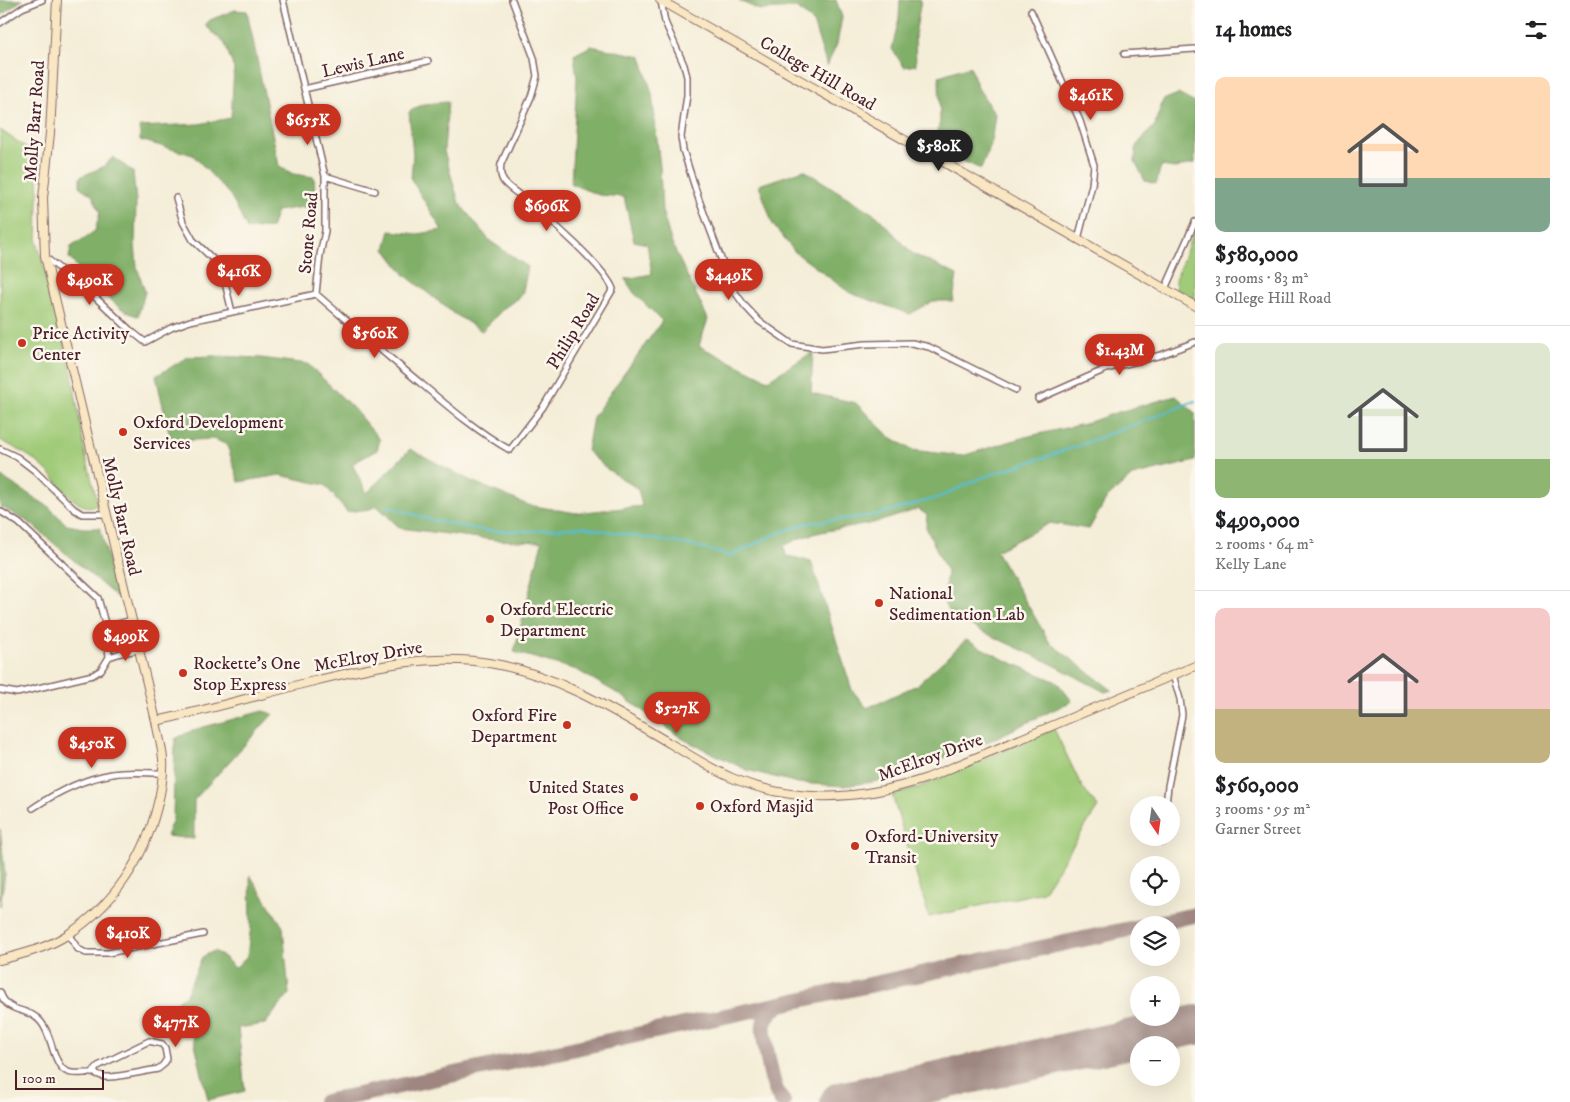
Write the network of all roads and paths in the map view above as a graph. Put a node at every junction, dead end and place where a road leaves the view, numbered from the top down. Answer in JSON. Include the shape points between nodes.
{"nodes":[{"id":1,"x":42,"y":0,"type":"edge"},
{"id":2,"x":57,"y":0,"type":"edge"},
{"id":3,"x":283,"y":0,"type":"edge"},
{"id":4,"x":512,"y":0,"type":"edge"},
{"id":5,"x":661,"y":0,"type":"edge"},
{"id":6,"x":1031,"y":11,"type":"dead end"},
{"id":7,"x":0,"y":22,"type":"edge"},
{"id":8,"x":1195,"y":49,"type":"edge"},
{"id":9,"x":1124,"y":54,"type":"dead end"},
{"id":10,"x":428,"y":61,"type":"dead end"},
{"id":11,"x":304,"y":89,"type":"junction"},
{"id":12,"x":325,"y":176,"type":"junction"},
{"id":13,"x":375,"y":191,"type":"dead end"},
{"id":14,"x":176,"y":198,"type":"dead end"},
{"id":15,"x":1195,"y":222,"type":"edge"},
{"id":16,"x":1078,"y":239,"type":"junction"},
{"id":17,"x":45,"y":256,"type":"junction"},
{"id":18,"x":1165,"y":289,"type":"junction"},
{"id":19,"x":316,"y":294,"type":"junction"},
{"id":20,"x":1195,"y":306,"type":"edge"},
{"id":21,"x":232,"y":312,"type":"junction"},
{"id":22,"x":1195,"y":342,"type":"edge"},
{"id":23,"x":1016,"y":390,"type":"dead end"},
{"id":24,"x":1038,"y":400,"type":"dead end"},
{"id":25,"x":0,"y":449,"type":"edge"},
{"id":26,"x":0,"y":511,"type":"edge"},
{"id":27,"x":106,"y":514,"type":"junction"},
{"id":28,"x":132,"y":620,"type":"junction"},
{"id":29,"x":106,"y":626,"type":"junction"},
{"id":30,"x":138,"y":650,"type":"junction"},
{"id":31,"x":109,"y":657,"type":"junction"},
{"id":32,"x":1195,"y":666,"type":"edge"},
{"id":33,"x":1173,"y":675,"type":"junction"},
{"id":34,"x":0,"y":690,"type":"edge"},
{"id":35,"x":156,"y":721,"type":"junction"},
{"id":36,"x":163,"y":773,"type":"junction"},
{"id":37,"x":1167,"y":796,"type":"edge"},
{"id":38,"x":33,"y":808,"type":"dead end"},
{"id":39,"x":68,"y":934,"type":"junction"},
{"id":40,"x":203,"y":934,"type":"dead end"},
{"id":41,"x":0,"y":960,"type":"edge"},
{"id":42,"x":0,"y":992,"type":"edge"},
{"id":43,"x":92,"y":1073,"type":"junction"}],
"edges":[{"from":1,"to":7,"type":"street"},
{"from":2,"to":17,"type":"street","name":"Molly Barr Road","via":[[44,198]]},
{"from":3,"to":11,"type":"street","name":"Stone Road"},
{"from":4,"to":19,"type":"street","name":"Philip Road","via":[[534,58],[537,76],[532,97],[501,164],[500,173],[505,182],[564,233],[598,268],[613,290],[543,407],[510,450],[465,421]]},
{"from":5,"to":16,"type":"street","name":"College Hill Road"},
{"from":5,"to":23,"type":"street","via":[[665,22],[687,77],[681,137],[683,150],[732,288],[745,306],[764,325],[792,344],[822,349],[912,343],[929,347]]},
{"from":6,"to":16,"type":"street","via":[[1080,121],[1094,165]]},
{"from":8,"to":9,"type":"street"},
{"from":10,"to":11,"type":"street","name":"Lewis Lane"},
{"from":11,"to":12,"type":"street","name":"Stone Road"},
{"from":12,"to":13,"type":"street"},
{"from":12,"to":19,"type":"street","name":"Stone Road","via":[[325,228]]},
{"from":14,"to":21,"type":"street","via":[[183,222],[193,240],[218,264]]},
{"from":15,"to":18,"type":"street"},
{"from":16,"to":18,"type":"street","name":"College Hill Road"},
{"from":17,"to":21,"type":"street","via":[[146,342],[165,329]]},
{"from":17,"to":27,"type":"street","name":"Molly Barr Road"},
{"from":18,"to":20,"type":"street","name":"College Hill Road"},
{"from":19,"to":21,"type":"street"},
{"from":22,"to":24,"type":"street","via":[[1106,369]]},
{"from":25,"to":27,"type":"street","via":[[34,470],[82,514]]},
{"from":26,"to":29,"type":"street","via":[[19,523],[98,598]]},
{"from":27,"to":28,"type":"street","name":"Molly Barr Road"},
{"from":28,"to":29,"type":"street"},
{"from":28,"to":30,"type":"street","name":"Molly Barr Road"},
{"from":29,"to":31,"type":"street"},
{"from":30,"to":31,"type":"street"},
{"from":30,"to":35,"type":"street","name":"Molly Barr Road"},
{"from":31,"to":34,"type":"street","via":[[101,670],[93,675],[17,693]]},
{"from":32,"to":33,"type":"street","name":"McElroy Drive"},
{"from":33,"to":35,"type":"street","name":"McElroy Drive","via":[[927,778],[899,788],[845,797],[773,791],[732,778],[565,685],[524,670],[453,659],[410,661],[357,670]]},
{"from":33,"to":37,"type":"street","via":[[1182,714]]},
{"from":35,"to":36,"type":"street","name":"Molly Barr Road"},
{"from":36,"to":38,"type":"street","via":[[114,774],[93,779],[50,796]]},
{"from":36,"to":39,"type":"street","name":"Molly Barr Road","via":[[155,816],[147,842],[135,864],[104,906]]},
{"from":39,"to":40,"type":"street","via":[[78,949],[86,953],[108,954]]},
{"from":39,"to":41,"type":"street","name":"Molly Barr Road","via":[[48,945]]},
{"from":42,"to":43,"type":"street","via":[[8,1006],[41,1021],[63,1069],[79,1075]]},
{"from":43,"to":43,"type":"street","via":[[106,1077],[158,1069],[167,1059],[165,1048],[150,1041],[98,1066]]}]}
